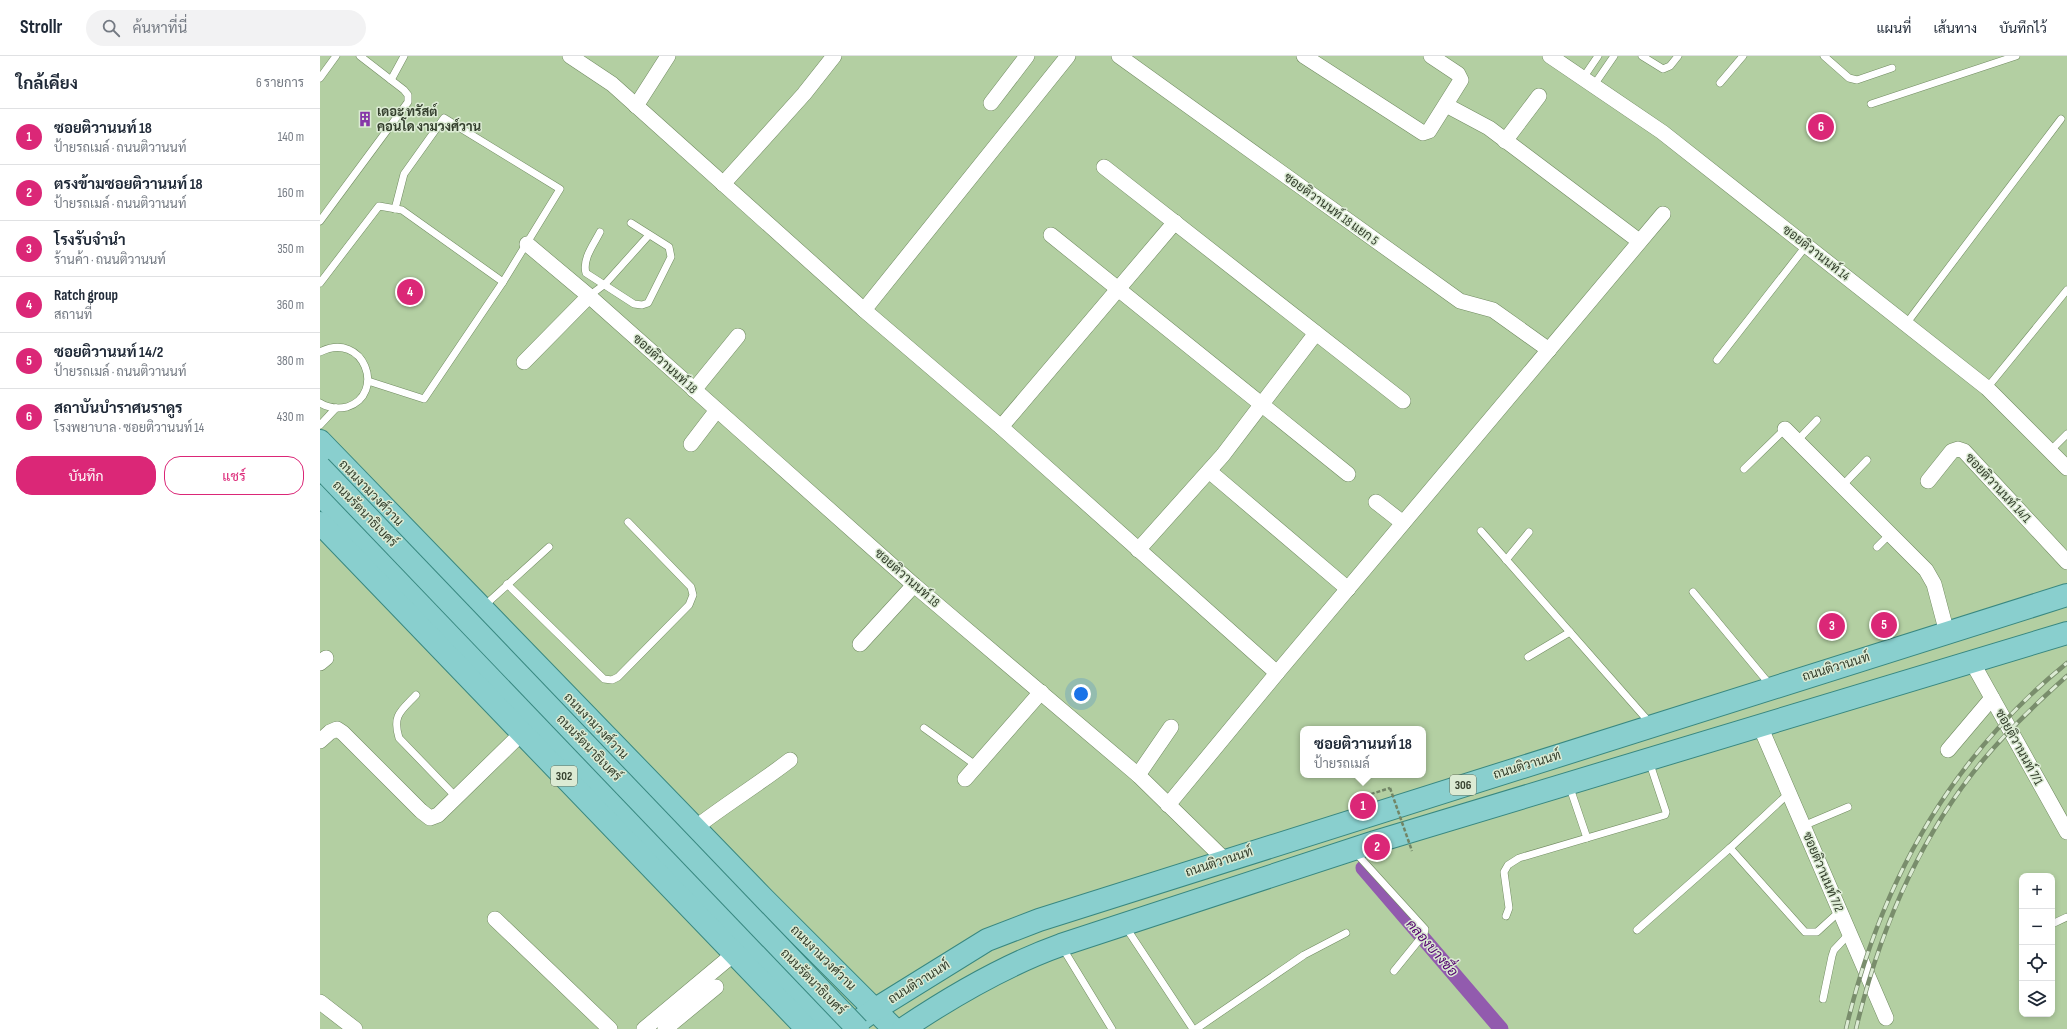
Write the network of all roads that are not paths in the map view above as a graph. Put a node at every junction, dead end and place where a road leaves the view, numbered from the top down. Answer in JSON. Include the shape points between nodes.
{"nodes":[{"id":1,"x":336,"y":56,"type":"edge"},
{"id":2,"x":360,"y":56,"type":"edge"},
{"id":3,"x":404,"y":56,"type":"edge"},
{"id":4,"x":570,"y":56,"type":"edge"},
{"id":5,"x":668,"y":56,"type":"edge"},
{"id":6,"x":834,"y":56,"type":"edge"},
{"id":7,"x":1026,"y":56,"type":"edge"},
{"id":8,"x":1068,"y":56,"type":"edge"},
{"id":9,"x":1119,"y":56,"type":"edge"},
{"id":10,"x":1304,"y":56,"type":"edge"},
{"id":11,"x":1431,"y":56,"type":"edge"},
{"id":12,"x":1550,"y":56,"type":"edge"},
{"id":13,"x":1598,"y":56,"type":"edge"},
{"id":14,"x":1614,"y":56,"type":"edge"},
{"id":15,"x":1642,"y":56,"type":"edge"},
{"id":16,"x":1678,"y":56,"type":"edge"},
{"id":17,"x":1743,"y":56,"type":"edge"},
{"id":18,"x":1824,"y":56,"type":"edge"},
{"id":19,"x":2016,"y":56,"type":"edge"},
{"id":20,"x":1892,"y":68,"type":"dead end"},
{"id":21,"x":320,"y":78,"type":"edge"},
{"id":22,"x":391,"y":80,"type":"junction"},
{"id":23,"x":1588,"y":81,"type":"junction"},
{"id":24,"x":1720,"y":83,"type":"dead end"},
{"id":25,"x":1539,"y":96,"type":"dead end"},
{"id":26,"x":991,"y":103,"type":"dead end"},
{"id":27,"x":1871,"y":104,"type":"dead end"},
{"id":28,"x":636,"y":106,"type":"junction"},
{"id":29,"x":1446,"y":106,"type":"junction"},
{"id":30,"x":2061,"y":119,"type":"dead end"},
{"id":31,"x":1505,"y":141,"type":"junction"},
{"id":32,"x":1104,"y":167,"type":"dead end"},
{"id":33,"x":723,"y":184,"type":"junction"},
{"id":34,"x":395,"y":209,"type":"junction"},
{"id":35,"x":1663,"y":214,"type":"dead end"},
{"id":36,"x":320,"y":221,"type":"edge"},
{"id":37,"x":1174,"y":222,"type":"junction"},
{"id":38,"x":631,"y":224,"type":"dead end"},
{"id":39,"x":600,"y":232,"type":"dead end"},
{"id":40,"x":649,"y":235,"type":"junction"},
{"id":41,"x":1051,"y":235,"type":"dead end"},
{"id":42,"x":1639,"y":241,"type":"junction"},
{"id":43,"x":527,"y":244,"type":"junction"},
{"id":44,"x":1806,"y":246,"type":"junction"},
{"id":45,"x":503,"y":282,"type":"junction"},
{"id":46,"x":320,"y":283,"type":"edge"},
{"id":47,"x":605,"y":284,"type":"junction"},
{"id":48,"x":1118,"y":289,"type":"junction"},
{"id":49,"x":2067,"y":290,"type":"edge"},
{"id":50,"x":589,"y":296,"type":"junction"},
{"id":51,"x":864,"y":310,"type":"junction"},
{"id":52,"x":1906,"y":324,"type":"junction"},
{"id":53,"x":1316,"y":333,"type":"junction"},
{"id":54,"x":738,"y":336,"type":"dead end"},
{"id":55,"x":1549,"y":350,"type":"junction"},
{"id":56,"x":320,"y":352,"type":"edge"},
{"id":57,"x":1717,"y":360,"type":"dead end"},
{"id":58,"x":524,"y":362,"type":"dead end"},
{"id":59,"x":368,"y":381,"type":"junction"},
{"id":60,"x":1987,"y":388,"type":"junction"},
{"id":61,"x":694,"y":390,"type":"junction"},
{"id":62,"x":1403,"y":401,"type":"dead end"},
{"id":63,"x":320,"y":403,"type":"edge"},
{"id":64,"x":1261,"y":404,"type":"junction"},
{"id":65,"x":336,"y":408,"type":"junction"},
{"id":66,"x":717,"y":410,"type":"junction"},
{"id":67,"x":1817,"y":420,"type":"dead end"},
{"id":68,"x":320,"y":425,"type":"edge"},
{"id":69,"x":1001,"y":427,"type":"junction"},
{"id":70,"x":1785,"y":428,"type":"joint"},
{"id":71,"x":2067,"y":434,"type":"edge"},
{"id":72,"x":320,"y":441,"type":"edge"},
{"id":73,"x":1797,"y":441,"type":"junction"},
{"id":74,"x":691,"y":444,"type":"dead end"},
{"id":75,"x":2050,"y":451,"type":"junction"},
{"id":76,"x":1868,"y":460,"type":"dead end"},
{"id":77,"x":320,"y":467,"type":"edge"},
{"id":78,"x":2067,"y":468,"type":"edge"},
{"id":79,"x":1744,"y":469,"type":"dead end"},
{"id":80,"x":1209,"y":471,"type":"junction"},
{"id":81,"x":1348,"y":474,"type":"dead end"},
{"id":82,"x":1928,"y":481,"type":"dead end"},
{"id":83,"x":1842,"y":486,"type":"junction"},
{"id":84,"x":320,"y":494,"type":"edge"},
{"id":85,"x":1376,"y":502,"type":"dead end"},
{"id":86,"x":628,"y":522,"type":"dead end"},
{"id":87,"x":320,"y":523,"type":"edge"},
{"id":88,"x":1403,"y":523,"type":"junction"},
{"id":89,"x":1481,"y":531,"type":"dead end"},
{"id":90,"x":1528,"y":532,"type":"dead end"},
{"id":91,"x":1890,"y":534,"type":"junction"},
{"id":92,"x":549,"y":547,"type":"dead end"},
{"id":93,"x":1877,"y":547,"type":"dead end"},
{"id":94,"x":1138,"y":550,"type":"junction"},
{"id":95,"x":1506,"y":560,"type":"junction"},
{"id":96,"x":2067,"y":562,"type":"edge"},
{"id":97,"x":507,"y":584,"type":"junction"},
{"id":98,"x":914,"y":584,"type":"junction"},
{"id":99,"x":1348,"y":589,"type":"junction"},
{"id":100,"x":1693,"y":592,"type":"dead end"},
{"id":101,"x":2067,"y":595,"type":"edge"},
{"id":102,"x":481,"y":608,"type":"junction"},
{"id":103,"x":1570,"y":632,"type":"junction"},
{"id":104,"x":1947,"y":633,"type":"junction"},
{"id":105,"x":2067,"y":633,"type":"edge"},
{"id":106,"x":860,"y":644,"type":"dead end"},
{"id":107,"x":1528,"y":657,"type":"dead end"},
{"id":108,"x":1972,"y":662,"type":"junction"},
{"id":109,"x":1276,"y":673,"type":"junction"},
{"id":110,"x":1772,"y":688,"type":"junction"},
{"id":111,"x":1041,"y":692,"type":"junction"},
{"id":112,"x":416,"y":695,"type":"dead end"},
{"id":113,"x":1992,"y":698,"type":"junction"},
{"id":114,"x":1652,"y":726,"type":"junction"},
{"id":115,"x":1760,"y":726,"type":"junction"},
{"id":116,"x":924,"y":728,"type":"dead end"},
{"id":117,"x":1172,"y":728,"type":"dead end"},
{"id":118,"x":522,"y":733,"type":"junction"},
{"id":119,"x":320,"y":741,"type":"edge"},
{"id":120,"x":1948,"y":750,"type":"dead end"},
{"id":121,"x":1648,"y":759,"type":"junction"},
{"id":122,"x":790,"y":760,"type":"dead end"},
{"id":123,"x":977,"y":766,"type":"junction"},
{"id":124,"x":1138,"y":775,"type":"junction"},
{"id":125,"x":965,"y":779,"type":"dead end"},
{"id":126,"x":1568,"y":784,"type":"junction"},
{"id":127,"x":1789,"y":793,"type":"junction"},
{"id":128,"x":457,"y":798,"type":"junction"},
{"id":129,"x":1168,"y":805,"type":"junction"},
{"id":130,"x":1848,"y":807,"type":"dead end"},
{"id":131,"x":1803,"y":826,"type":"junction"},
{"id":132,"x":695,"y":828,"type":"junction"},
{"id":133,"x":2067,"y":832,"type":"edge"},
{"id":134,"x":1587,"y":838,"type":"junction"},
{"id":135,"x":1730,"y":848,"type":"junction"},
{"id":136,"x":1353,"y":850,"type":"junction"},
{"id":137,"x":1225,"y":860,"type":"junction"},
{"id":138,"x":763,"y":898,"type":"junction"},
{"id":139,"x":1840,"y":911,"type":"junction"},
{"id":140,"x":1506,"y":916,"type":"dead end"},
{"id":141,"x":2067,"y":916,"type":"edge"},
{"id":142,"x":494,"y":919,"type":"dead end"},
{"id":143,"x":2055,"y":922,"type":"edge"},
{"id":144,"x":1123,"y":924,"type":"junction"},
{"id":145,"x":1637,"y":930,"type":"dead end"},
{"id":146,"x":1346,"y":933,"type":"dead end"},
{"id":147,"x":1850,"y":934,"type":"junction"},
{"id":148,"x":1061,"y":945,"type":"junction"},
{"id":149,"x":735,"y":953,"type":"junction"},
{"id":150,"x":1394,"y":971,"type":"dead end"},
{"id":151,"x":716,"y":987,"type":"dead end"},
{"id":152,"x":1823,"y":998,"type":"dead end"},
{"id":153,"x":320,"y":1002,"type":"edge"},
{"id":154,"x":1886,"y":1018,"type":"dead end"},
{"id":155,"x":862,"y":1023,"type":"edge"},
{"id":156,"x":355,"y":1029,"type":"edge"},
{"id":157,"x":610,"y":1029,"type":"edge"},
{"id":158,"x":644,"y":1029,"type":"edge"},
{"id":159,"x":665,"y":1029,"type":"edge"},
{"id":160,"x":808,"y":1029,"type":"edge"},
{"id":161,"x":832,"y":1029,"type":"edge"},
{"id":162,"x":842,"y":1029,"type":"edge"},
{"id":163,"x":894,"y":1029,"type":"edge"},
{"id":164,"x":902,"y":1029,"type":"edge"},
{"id":165,"x":1112,"y":1029,"type":"edge"},
{"id":166,"x":1194,"y":1029,"type":"edge"}],
"edges":[{"from":1,"to":21,"type":"lane"},
{"from":2,"to":22,"type":"lane"},
{"from":3,"to":22,"type":"lane"},
{"from":4,"to":28,"type":"street","via":[[612,84]]},
{"from":5,"to":28,"type":"street"},
{"from":6,"to":33,"type":"street","via":[[804,94]]},
{"from":7,"to":26,"type":"street"},
{"from":8,"to":51,"type":"street"},
{"from":9,"to":55,"type":"street","name":"ซอยติวานนท์ 18 แยก 5","via":[[1460,301],[1493,310]]},
{"from":10,"to":29,"type":"street","via":[[1423,133],[1429,131]]},
{"from":11,"to":29,"type":"street","via":[[1458,74],[1461,80]]},
{"from":12,"to":23,"type":"street","name":"ซอยติวานนท์ 14"},
{"from":13,"to":23,"type":"lane"},
{"from":14,"to":23,"type":"lane"},
{"from":15,"to":16,"type":"lane","via":[[1663,69],[1670,66]]},
{"from":17,"to":24,"type":"lane"},
{"from":18,"to":20,"type":"lane","via":[[1849,78],[1857,80]]},
{"from":19,"to":27,"type":"lane"},
{"from":22,"to":36,"type":"lane","via":[[408,95],[406,106]]},
{"from":23,"to":44,"type":"street","name":"ซอยติวานนท์ 14","via":[[1662,132]]},
{"from":25,"to":31,"type":"street"},
{"from":28,"to":33,"type":"street"},
{"from":29,"to":31,"type":"street","via":[[1489,128]]},
{"from":30,"to":52,"type":"lane"},
{"from":31,"to":42,"type":"street"},
{"from":32,"to":37,"type":"street"},
{"from":33,"to":51,"type":"street"},
{"from":34,"to":43,"type":"lane","via":[[404,174],[444,118],[560,189]]},
{"from":34,"to":45,"type":"lane","via":[[402,210]]},
{"from":34,"to":46,"type":"lane","via":[[379,206]]},
{"from":35,"to":42,"type":"street"},
{"from":37,"to":48,"type":"street"},
{"from":37,"to":53,"type":"street"},
{"from":38,"to":40,"type":"lane"},
{"from":39,"to":47,"type":"lane","via":[[585,267],[586,273]]},
{"from":40,"to":47,"type":"lane"},
{"from":40,"to":47,"type":"lane","via":[[669,247],[671,257],[648,303],[642,306],[634,304]]},
{"from":41,"to":48,"type":"street"},
{"from":42,"to":55,"type":"street"},
{"from":43,"to":45,"type":"lane"},
{"from":43,"to":50,"type":"street","name":"ซอยติวานนท์ 18"},
{"from":44,"to":52,"type":"street","name":"ซอยติวานนท์ 14"},
{"from":44,"to":57,"type":"lane"},
{"from":45,"to":59,"type":"lane","via":[[424,399]]},
{"from":47,"to":50,"type":"lane"},
{"from":48,"to":64,"type":"street"},
{"from":48,"to":69,"type":"street"},
{"from":49,"to":60,"type":"lane"},
{"from":50,"to":58,"type":"street"},
{"from":50,"to":61,"type":"street","name":"ซอยติวานนท์ 18"},
{"from":51,"to":69,"type":"street"},
{"from":52,"to":60,"type":"street","name":"ซอยติวานนท์ 14"},
{"from":53,"to":62,"type":"street"},
{"from":53,"to":64,"type":"street"},
{"from":54,"to":61,"type":"street"},
{"from":55,"to":88,"type":"street"},
{"from":56,"to":59,"type":"lane","via":[[338,346],[348,348],[363,361]]},
{"from":59,"to":65,"type":"lane","via":[[359,399],[351,405]]},
{"from":60,"to":75,"type":"street","name":"ซอยติวานนท์ 14"},
{"from":61,"to":66,"type":"street","name":"ซอยติวานนท์ 18"},
{"from":63,"to":65,"type":"lane"},
{"from":64,"to":80,"type":"street"},
{"from":64,"to":81,"type":"street"},
{"from":65,"to":68,"type":"lane"},
{"from":66,"to":74,"type":"street"},
{"from":66,"to":98,"type":"street","name":"ซอยติวานนท์ 18"},
{"from":67,"to":73,"type":"lane"},
{"from":69,"to":94,"type":"street"},
{"from":70,"to":73,"type":"street"},
{"from":70,"to":79,"type":"lane"},
{"from":71,"to":75,"type":"lane"},
{"from":72,"to":102,"type":"main road","name":"ถนนงามวงศ์วาน"},
{"from":73,"to":83,"type":"street"},
{"from":75,"to":78,"type":"street","name":"ซอยติวานนท์ 14"},
{"from":76,"to":83,"type":"lane"},
{"from":77,"to":155,"type":"main road","name":"ถนนรัตนาธิเบศร์","bridge":true},
{"from":80,"to":94,"type":"street"},
{"from":80,"to":99,"type":"street"},
{"from":82,"to":96,"type":"street","name":"ซอยติวานนท์ 14/1","via":[[1952,451],[1964,451]]},
{"from":83,"to":91,"type":"street"},
{"from":84,"to":161,"type":"main road","name":"ถนนรัตนาธิเบศร์"},
{"from":85,"to":88,"type":"street"},
{"from":86,"to":97,"type":"lane","via":[[691,587],[693,595],[689,605],[618,677],[612,680],[604,679]]},
{"from":87,"to":118,"type":"main road","number":"302"},
{"from":88,"to":99,"type":"street"},
{"from":89,"to":95,"type":"lane"},
{"from":90,"to":95,"type":"lane"},
{"from":91,"to":93,"type":"lane"},
{"from":91,"to":104,"type":"street","via":[[1926,570],[1934,584]]},
{"from":92,"to":97,"type":"lane"},
{"from":94,"to":109,"type":"street"},
{"from":95,"to":103,"type":"lane"},
{"from":97,"to":102,"type":"lane"},
{"from":98,"to":106,"type":"street"},
{"from":98,"to":111,"type":"street","name":"ซอยติวานนท์ 18"},
{"from":99,"to":109,"type":"street"},
{"from":100,"to":110,"type":"lane"},
{"from":101,"to":104,"type":"main road","name":"ถนนติวานนท์","number":"306"},
{"from":102,"to":132,"type":"main road","name":"ถนนงามวงศ์วาน"},
{"from":103,"to":107,"type":"lane"},
{"from":103,"to":114,"type":"lane"},
{"from":104,"to":110,"type":"main road","name":"ถนนติวานนท์","number":"306"},
{"from":105,"to":108,"type":"main road","number":"306"},
{"from":108,"to":113,"type":"street","name":"ซอยติวานนท์ 7/1"},
{"from":108,"to":115,"type":"main road","number":"306"},
{"from":109,"to":129,"type":"street"},
{"from":110,"to":114,"type":"main road","name":"ถนนติวานนท์","number":"306"},
{"from":111,"to":123,"type":"street"},
{"from":111,"to":124,"type":"street","name":"ซอยติวานนท์ 18"},
{"from":112,"to":128,"type":"lane","via":[[396,716],[395,726],[399,738]]},
{"from":113,"to":120,"type":"street"},
{"from":113,"to":133,"type":"street","name":"ซอยติวานนท์ 7/1"},
{"from":114,"to":137,"type":"main road","name":"ถนนติวานนท์","number":"306"},
{"from":115,"to":121,"type":"main road","number":"306"},
{"from":115,"to":127,"type":"street","name":"ซอยติวานนท์ 7/2"},
{"from":116,"to":123,"type":"lane"},
{"from":117,"to":124,"type":"street"},
{"from":118,"to":128,"type":"street"},
{"from":118,"to":149,"type":"main road","number":"302"},
{"from":119,"to":128,"type":"street","via":[[337,729],[343,733],[430,818],[438,816]]},
{"from":121,"to":126,"type":"main road","number":"306"},
{"from":121,"to":134,"type":"lane","via":[[1665,815]]},
{"from":122,"to":132,"type":"street"},
{"from":123,"to":125,"type":"street"},
{"from":124,"to":129,"type":"street","name":"ซอยติวานนท์ 18"},
{"from":126,"to":134,"type":"lane"},
{"from":126,"to":136,"type":"main road","number":"306"},
{"from":127,"to":131,"type":"street","name":"ซอยติวานนท์ 7/2"},
{"from":127,"to":135,"type":"lane"},
{"from":129,"to":137,"type":"street","name":"ซอยติวานนท์ 18"},
{"from":130,"to":131,"type":"lane"},
{"from":131,"to":139,"type":"street","name":"ซอยติวานนท์ 7/2"},
{"from":132,"to":138,"type":"main road","name":"ถนนงามวงศ์วาน"},
{"from":134,"to":140,"type":"lane","via":[[1519,858],[1508,865],[1504,872],[1509,908]]},
{"from":135,"to":139,"type":"lane","via":[[1805,932],[1817,932]]},
{"from":135,"to":145,"type":"lane"},
{"from":136,"to":144,"type":"main road","number":"306"},
{"from":136,"to":150,"type":"lane","via":[[1424,928],[1424,934]]},
{"from":137,"to":155,"type":"main road","name":"ถนนติวานนท์","number":"306","via":[[1039,920],[987,940]]},
{"from":138,"to":155,"type":"main road","name":"ถนนงามวงศ์วาน"},
{"from":138,"to":162,"type":"main road","via":[[766,926],[771,942]]},
{"from":139,"to":147,"type":"street","name":"ซอยติวานนท์ 7/2"},
{"from":141,"to":143,"type":"lane"},
{"from":142,"to":157,"type":"street"},
{"from":144,"to":148,"type":"main road","number":"306"},
{"from":144,"to":166,"type":"lane"},
{"from":146,"to":166,"type":"lane","via":[[1304,955]]},
{"from":147,"to":152,"type":"lane","via":[[1834,950]]},
{"from":147,"to":154,"type":"street","name":"ซอยติวานนท์ 7/2"},
{"from":148,"to":164,"type":"main road","number":"306","via":[[1035,954],[990,976]]},
{"from":148,"to":165,"type":"lane"},
{"from":149,"to":158,"type":"street"},
{"from":149,"to":160,"type":"main road","number":"302"},
{"from":151,"to":159,"type":"street"},
{"from":153,"to":156,"type":"street"},
{"from":155,"to":163,"type":"main road","name":"ถนนรัตนาธิเบศร์"}]}
